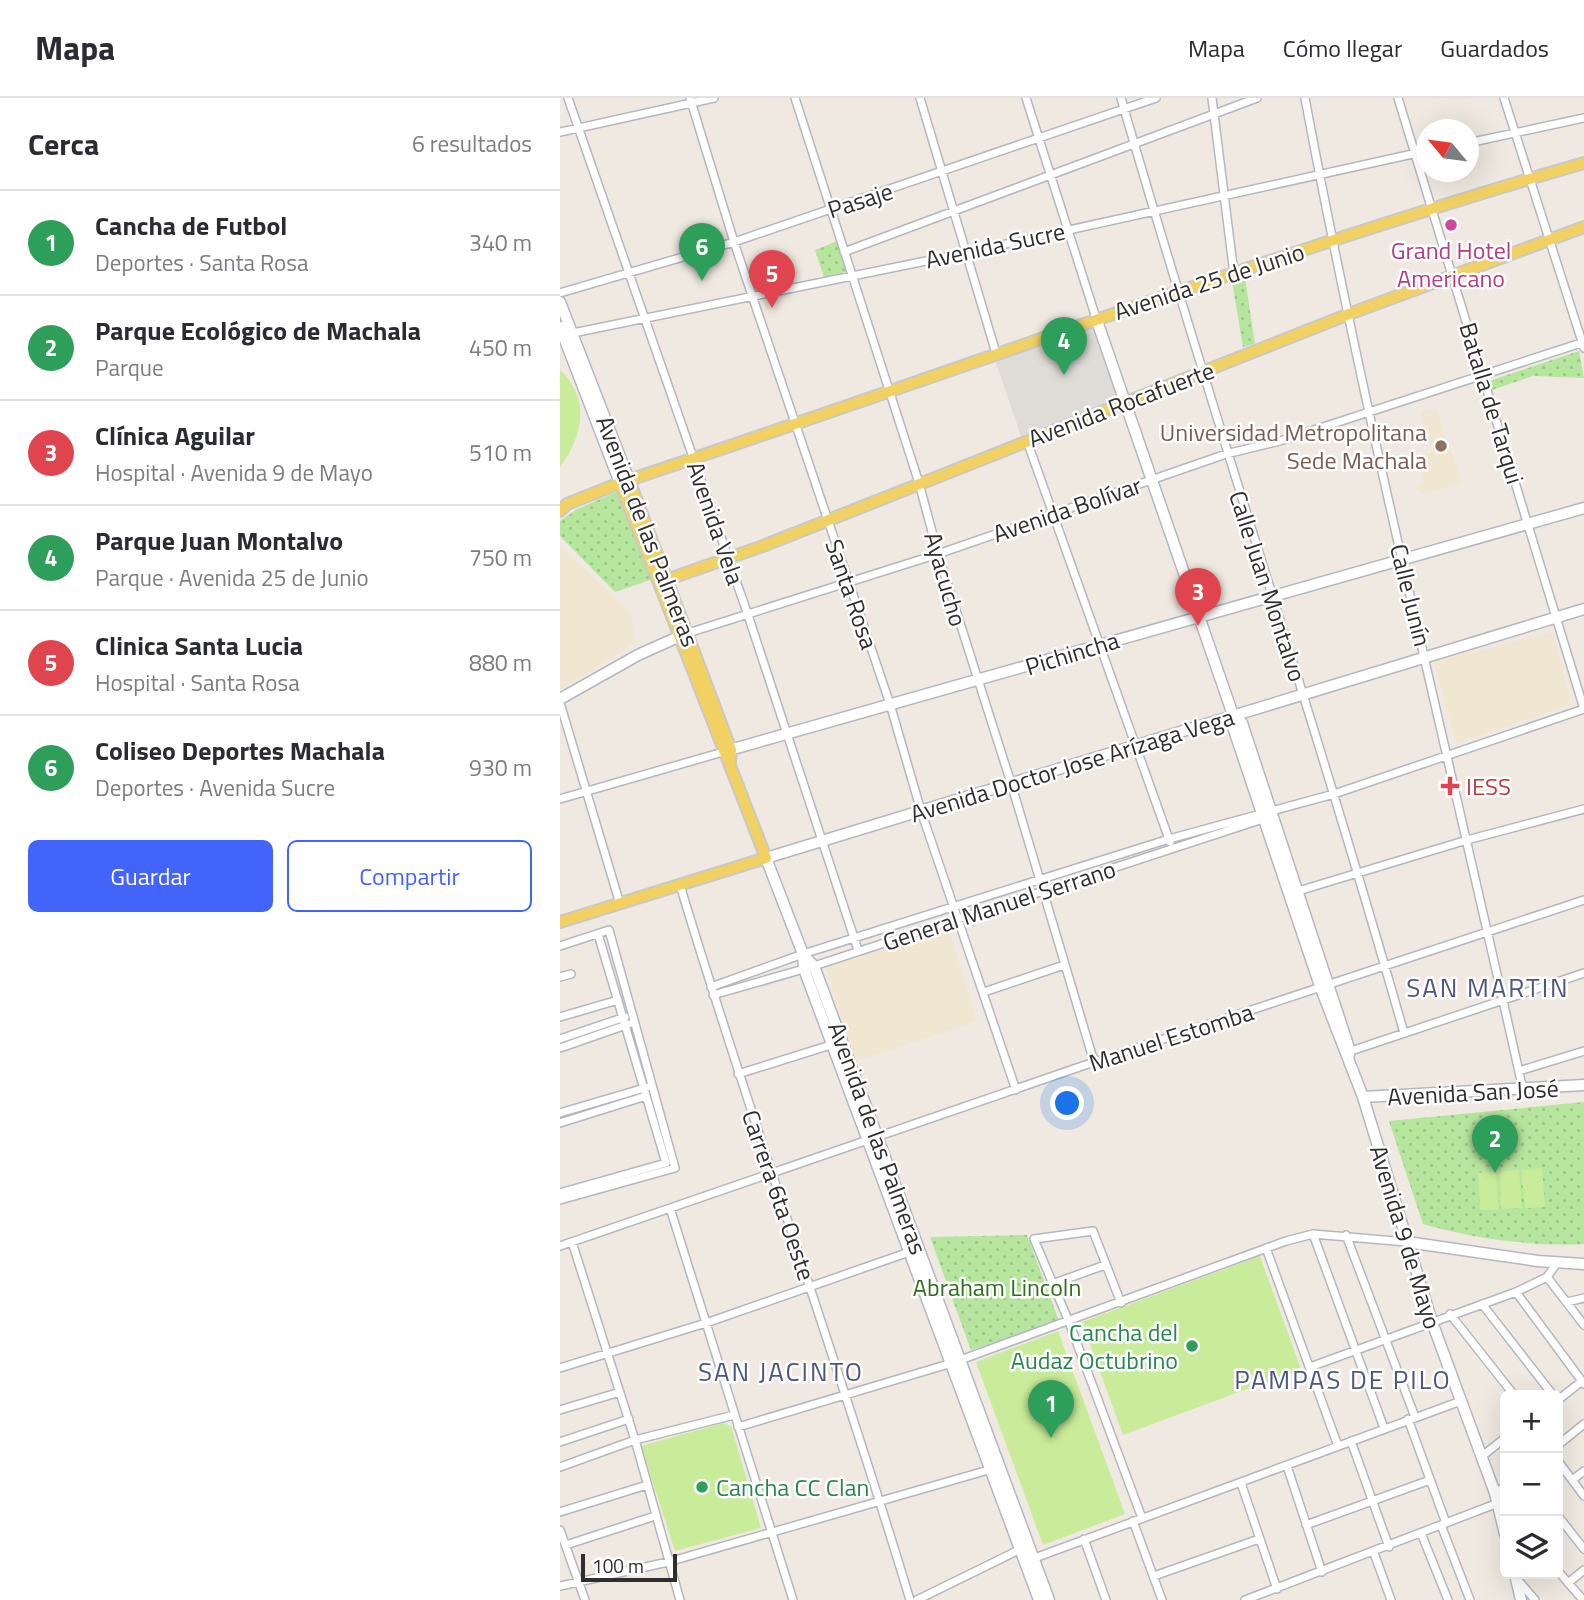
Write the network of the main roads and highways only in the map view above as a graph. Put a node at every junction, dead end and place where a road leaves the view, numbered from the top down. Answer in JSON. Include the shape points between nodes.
{"nodes":[{"id":1,"x":1584,"y":163,"type":"edge"},
{"id":2,"x":1584,"y":228,"type":"edge"},
{"id":3,"x":624,"y":482,"type":"junction"},
{"id":4,"x":562,"y":507,"type":"edge"},
{"id":5,"x":663,"y":581,"type":"junction"},
{"id":6,"x":766,"y":858,"type":"joint"},
{"id":7,"x":560,"y":922,"type":"edge"}],
"edges":[{"from":1,"to":3,"type":"main road","name":"Avenida 25 de Junio","via":[[1432,207],[1096,318]]},
{"from":2,"to":5,"type":"main road","name":"Avenida Rocafuerte","via":[[1349,314],[827,521]]},
{"from":3,"to":4,"type":"main road","name":"Avenida 25 de Junio"},
{"from":3,"to":5,"type":"main road","name":"Avenida de las Palmeras"},
{"from":5,"to":6,"type":"main road","name":"Avenida de las Palmeras"},
{"from":6,"to":7,"type":"main road","name":"Avenida Doctor Jose Arízaga Vega"}]}
